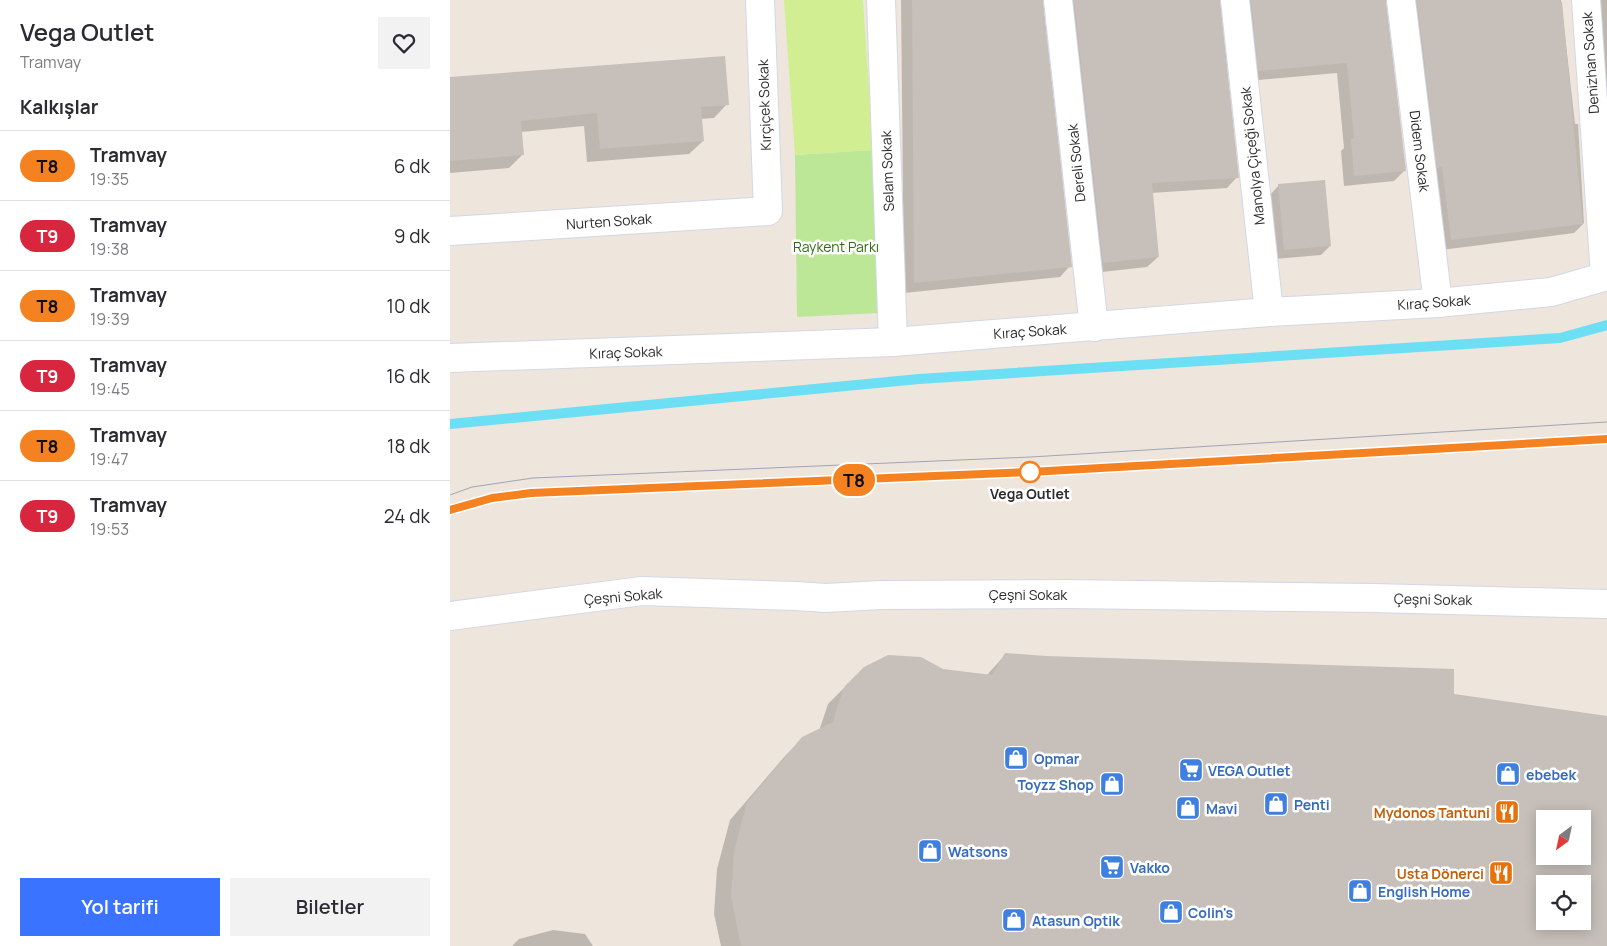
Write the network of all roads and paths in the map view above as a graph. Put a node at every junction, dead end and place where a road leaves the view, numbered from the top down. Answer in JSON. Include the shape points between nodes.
{"nodes":[{"id":1,"x":760,"y":0,"type":"edge"},
{"id":2,"x":881,"y":0,"type":"edge"},
{"id":3,"x":1058,"y":0,"type":"edge"},
{"id":4,"x":1235,"y":0,"type":"edge"},
{"id":5,"x":1401,"y":0,"type":"edge"},
{"id":6,"x":1586,"y":0,"type":"edge"},
{"id":7,"x":768,"y":211,"type":"joint"},
{"id":8,"x":450,"y":231,"type":"edge"},
{"id":9,"x":1606,"y":276,"type":"edge"},
{"id":10,"x":1438,"y":302,"type":"junction"},
{"id":11,"x":1269,"y":312,"type":"junction"},
{"id":12,"x":1094,"y":327,"type":"junction"},
{"id":13,"x":893,"y":342,"type":"junction"},
{"id":14,"x":450,"y":358,"type":"edge"},
{"id":15,"x":1607,"y":604,"type":"edge"},
{"id":16,"x":450,"y":616,"type":"edge"}],
"edges":[{"from":1,"to":7,"type":"street","name":"Kırçiçek Sokak"},
{"from":2,"to":13,"type":"street","name":"Selam Sokak"},
{"from":3,"to":12,"type":"street","name":"Dereli Sokak"},
{"from":4,"to":11,"type":"street","name":"Manolya Çiçeği Sokak"},
{"from":5,"to":10,"type":"street","name":"Didem Sokak"},
{"from":6,"to":9,"type":"street","name":"Denizhan Sokak"},
{"from":7,"to":8,"type":"street","name":"Nurten Sokak"},
{"from":9,"to":10,"type":"street","name":"Kıraç Sokak","via":[[1551,292]]},
{"from":10,"to":11,"type":"street","name":"Kıraç Sokak"},
{"from":11,"to":12,"type":"street","name":"Kıraç Sokak"},
{"from":12,"to":13,"type":"street","name":"Kıraç Sokak"},
{"from":13,"to":14,"type":"street","name":"Kıraç Sokak"},
{"from":15,"to":16,"type":"street","name":"Çeşni Sokak","via":[[1066,594],[826,598],[642,591]]}]}
